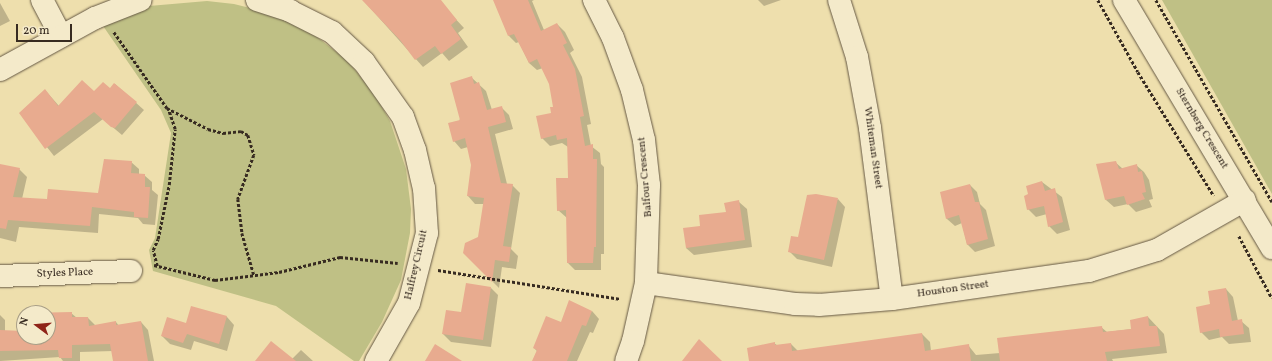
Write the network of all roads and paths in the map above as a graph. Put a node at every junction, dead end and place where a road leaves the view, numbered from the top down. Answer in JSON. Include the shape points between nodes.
{"nodes":[{"id":1,"x":42,"y":0,"type":"edge"},
{"id":2,"x":141,"y":0,"type":"edge"},
{"id":3,"x":257,"y":0,"type":"edge"},
{"id":4,"x":594,"y":0,"type":"edge"},
{"id":5,"x":839,"y":0,"type":"edge"},
{"id":6,"x":1098,"y":0,"type":"edge"},
{"id":7,"x":1156,"y":0,"type":"edge"},
{"id":8,"x":1128,"y":3,"type":"edge"},
{"id":9,"x":109,"y":26,"type":"dead end"},
{"id":10,"x":61,"y":36,"type":"junction"},
{"id":11,"x":0,"y":70,"type":"edge"},
{"id":12,"x":167,"y":108,"type":"junction"},
{"id":13,"x":1213,"y":195,"type":"dead end"},
{"id":14,"x":1245,"y":200,"type":"junction"},
{"id":15,"x":1272,"y":202,"type":"edge"},
{"id":16,"x":1236,"y":230,"type":"dead end"},
{"id":17,"x":1272,"y":248,"type":"edge"},
{"id":18,"x":418,"y":267,"type":"junction"},
{"id":19,"x":131,"y":271,"type":"dead end"},
{"id":20,"x":0,"y":276,"type":"edge"},
{"id":21,"x":254,"y":276,"type":"junction"},
{"id":22,"x":644,"y":293,"type":"junction"},
{"id":23,"x":892,"y":298,"type":"junction"},
{"id":24,"x":1272,"y":298,"type":"edge"},
{"id":25,"x":376,"y":361,"type":"edge"},
{"id":26,"x":626,"y":361,"type":"edge"}],
"edges":[{"from":1,"to":10,"type":"street"},
{"from":2,"to":10,"type":"street","via":[[95,18]]},
{"from":3,"to":18,"type":"street","name":"Halfrey Circuit","via":[[290,11],[332,32],[364,62],[396,107],[414,150],[424,188],[427,234]]},
{"from":4,"to":22,"type":"street","name":"Balfour Crescent","via":[[613,38],[632,90],[644,140],[650,208]]},
{"from":5,"to":23,"type":"street","name":"Whiteman Street","via":[[856,57],[870,128]]},
{"from":6,"to":13,"type":"path","via":[[1138,72]]},
{"from":7,"to":15,"type":"path"},
{"from":8,"to":14,"type":"street","name":"Sternberg Crescent"},
{"from":9,"to":12,"type":"path"},
{"from":10,"to":11,"type":"street"},
{"from":12,"to":21,"type":"path","via":[[178,116],[208,129],[223,133],[241,131],[248,135],[254,155],[238,199],[242,232]]},
{"from":12,"to":21,"type":"path","via":[[176,129],[169,185],[158,239],[153,250],[155,266],[215,280]]},
{"from":14,"to":17,"type":"street","name":"Sternberg Crescent"},
{"from":14,"to":23,"type":"street","name":"Houston Street","via":[[1197,229],[1135,259],[1090,271]]},
{"from":16,"to":24,"type":"path"},
{"from":18,"to":21,"type":"path","via":[[340,257]]},
{"from":18,"to":22,"type":"path"},
{"from":18,"to":25,"type":"street","name":"Halfrey Circuit","via":[[409,303]]},
{"from":19,"to":20,"type":"street","name":"Styles Place"},
{"from":22,"to":23,"type":"street","name":"Houston Street","via":[[819,305]]},
{"from":22,"to":26,"type":"street","name":"Balfour Crescent"}]}
